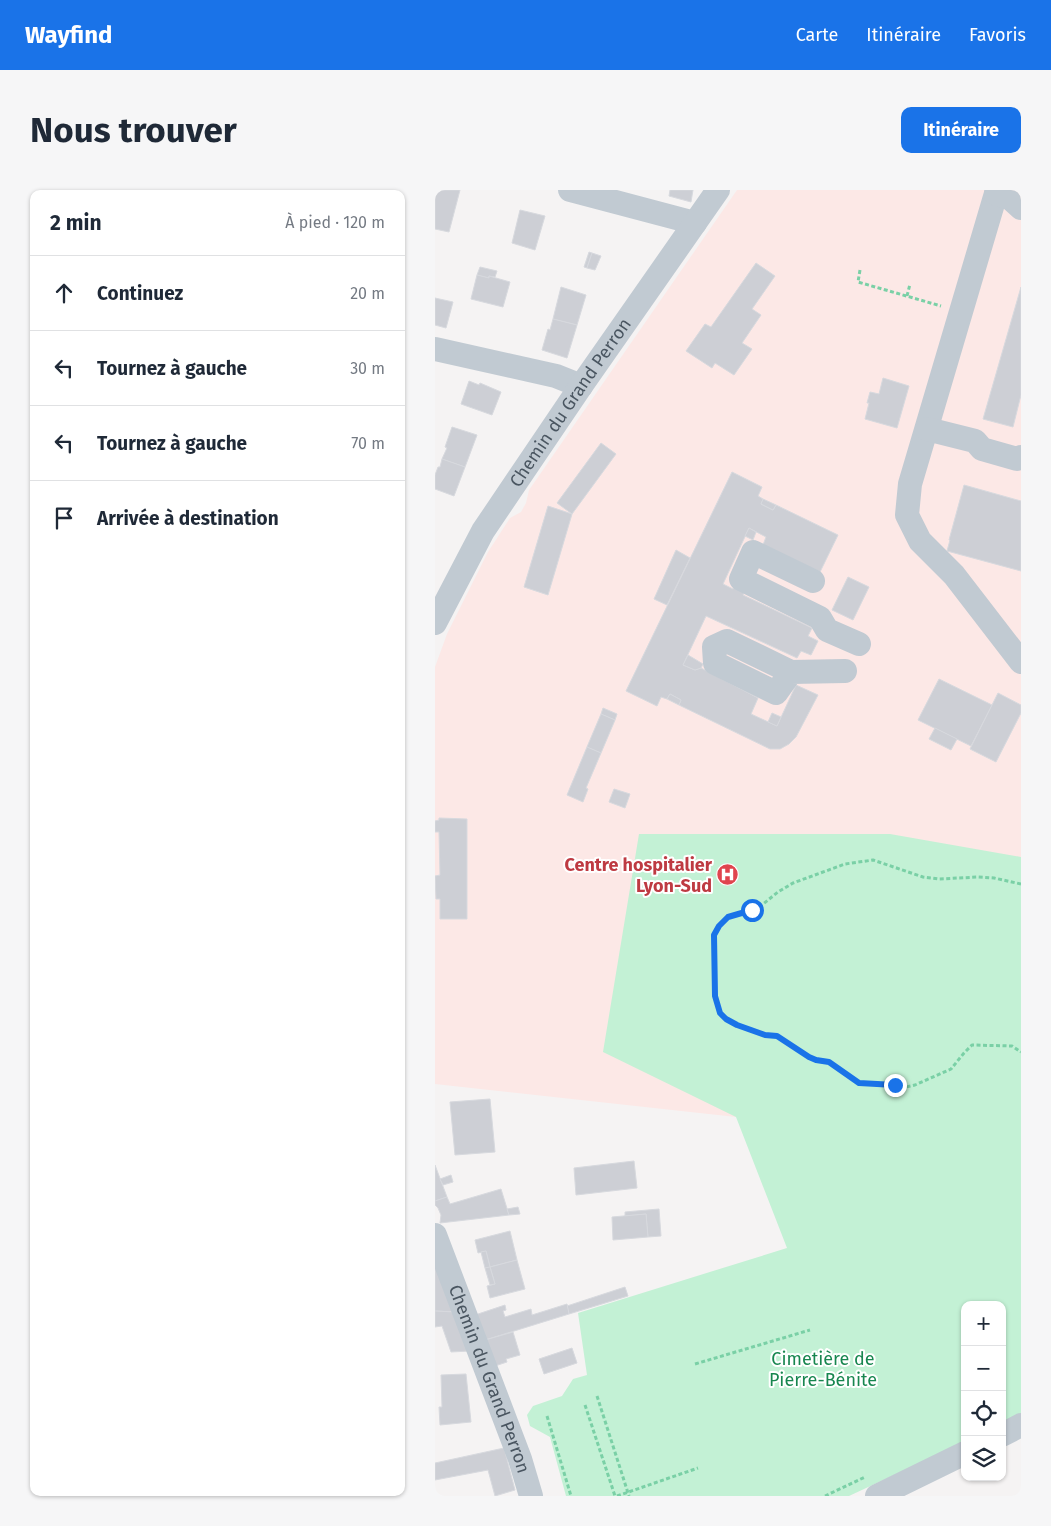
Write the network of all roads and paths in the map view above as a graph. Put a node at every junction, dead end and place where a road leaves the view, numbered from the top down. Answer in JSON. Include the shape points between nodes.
{"nodes":[{"id":1,"x":570,"y":190,"type":"edge"},
{"id":2,"x":718,"y":190,"type":"edge"},
{"id":3,"x":997,"y":192,"type":"edge"},
{"id":4,"x":1021,"y":208,"type":"edge"},
{"id":5,"x":695,"y":223,"type":"junction"},
{"id":6,"x":860,"y":270,"type":"dead end"},
{"id":7,"x":910,"y":284,"type":"dead end"},
{"id":8,"x":907,"y":296,"type":"junction"},
{"id":9,"x":950,"y":308,"type":"dead end"},
{"id":10,"x":435,"y":349,"type":"edge"},
{"id":11,"x":581,"y":386,"type":"junction"},
{"id":12,"x":927,"y":429,"type":"junction"},
{"id":13,"x":975,"y":441,"type":"junction"},
{"id":14,"x":1021,"y":448,"type":"edge"},
{"id":15,"x":1021,"y":457,"type":"edge"},
{"id":16,"x":813,"y":581,"type":"dead end"},
{"id":17,"x":435,"y":623,"type":"edge"},
{"id":18,"x":859,"y":644,"type":"dead end"},
{"id":19,"x":1021,"y":662,"type":"edge"},
{"id":20,"x":845,"y":671,"type":"dead end"},
{"id":21,"x":791,"y":672,"type":"dead end"},
{"id":22,"x":1021,"y":884,"type":"edge"},
{"id":23,"x":1021,"y":1052,"type":"edge"},
{"id":24,"x":435,"y":1235,"type":"edge"},
{"id":25,"x":810,"y":1330,"type":"dead end"},
{"id":26,"x":695,"y":1364,"type":"dead end"},
{"id":27,"x":597,"y":1396,"type":"dead end"},
{"id":28,"x":585,"y":1404,"type":"dead end"},
{"id":29,"x":547,"y":1416,"type":"dead end"},
{"id":30,"x":1021,"y":1425,"type":"edge"},
{"id":31,"x":1006,"y":1432,"type":"edge"},
{"id":32,"x":961,"y":1455,"type":"edge"},
{"id":33,"x":698,"y":1468,"type":"dead end"},
{"id":34,"x":629,"y":1494,"type":"edge"},
{"id":35,"x":531,"y":1496,"type":"edge"},
{"id":36,"x":571,"y":1496,"type":"edge"},
{"id":37,"x":616,"y":1496,"type":"edge"},
{"id":38,"x":877,"y":1496,"type":"edge"}],
"edges":[{"from":1,"to":5,"type":"street"},
{"from":2,"to":5,"type":"street","name":"Chemin du Grand Perron"},
{"from":3,"to":4,"type":"street"},
{"from":3,"to":12,"type":"street"},
{"from":5,"to":11,"type":"street","name":"Chemin du Grand Perron"},
{"from":6,"to":8,"type":"path","via":[[858,282]]},
{"from":7,"to":8,"type":"path"},
{"from":8,"to":9,"type":"path"},
{"from":10,"to":11,"type":"street","via":[[556,376]]},
{"from":11,"to":17,"type":"street","name":"Chemin du Grand Perron","via":[[483,531]]},
{"from":12,"to":13,"type":"street"},
{"from":12,"to":19,"type":"street","via":[[911,484],[907,515],[920,541],[954,575]]},
{"from":13,"to":14,"type":"street","via":[[984,437]]},
{"from":13,"to":15,"type":"street","via":[[982,449],[1017,459]]},
{"from":16,"to":18,"type":"street","via":[[753,552],[741,579],[820,618],[827,630]]},
{"from":20,"to":21,"type":"street"},
{"from":22,"to":23,"type":"path","via":[[978,877],[939,880],[873,860],[845,864],[793,883],[752,910],[728,917],[714,935],[715,996],[720,1013],[737,1025],[777,1036],[809,1057],[829,1062],[859,1083],[915,1085],[951,1069],[972,1045],[1012,1046]]},
{"from":24,"to":35,"type":"street","name":"Chemin du Grand Perron"},
{"from":25,"to":26,"type":"path"},
{"from":27,"to":34,"type":"path"},
{"from":28,"to":37,"type":"path"},
{"from":29,"to":36,"type":"path"},
{"from":30,"to":31,"type":"street"},
{"from":32,"to":38,"type":"street"},
{"from":33,"to":34,"type":"path"},
{"from":34,"to":37,"type":"path"}]}
